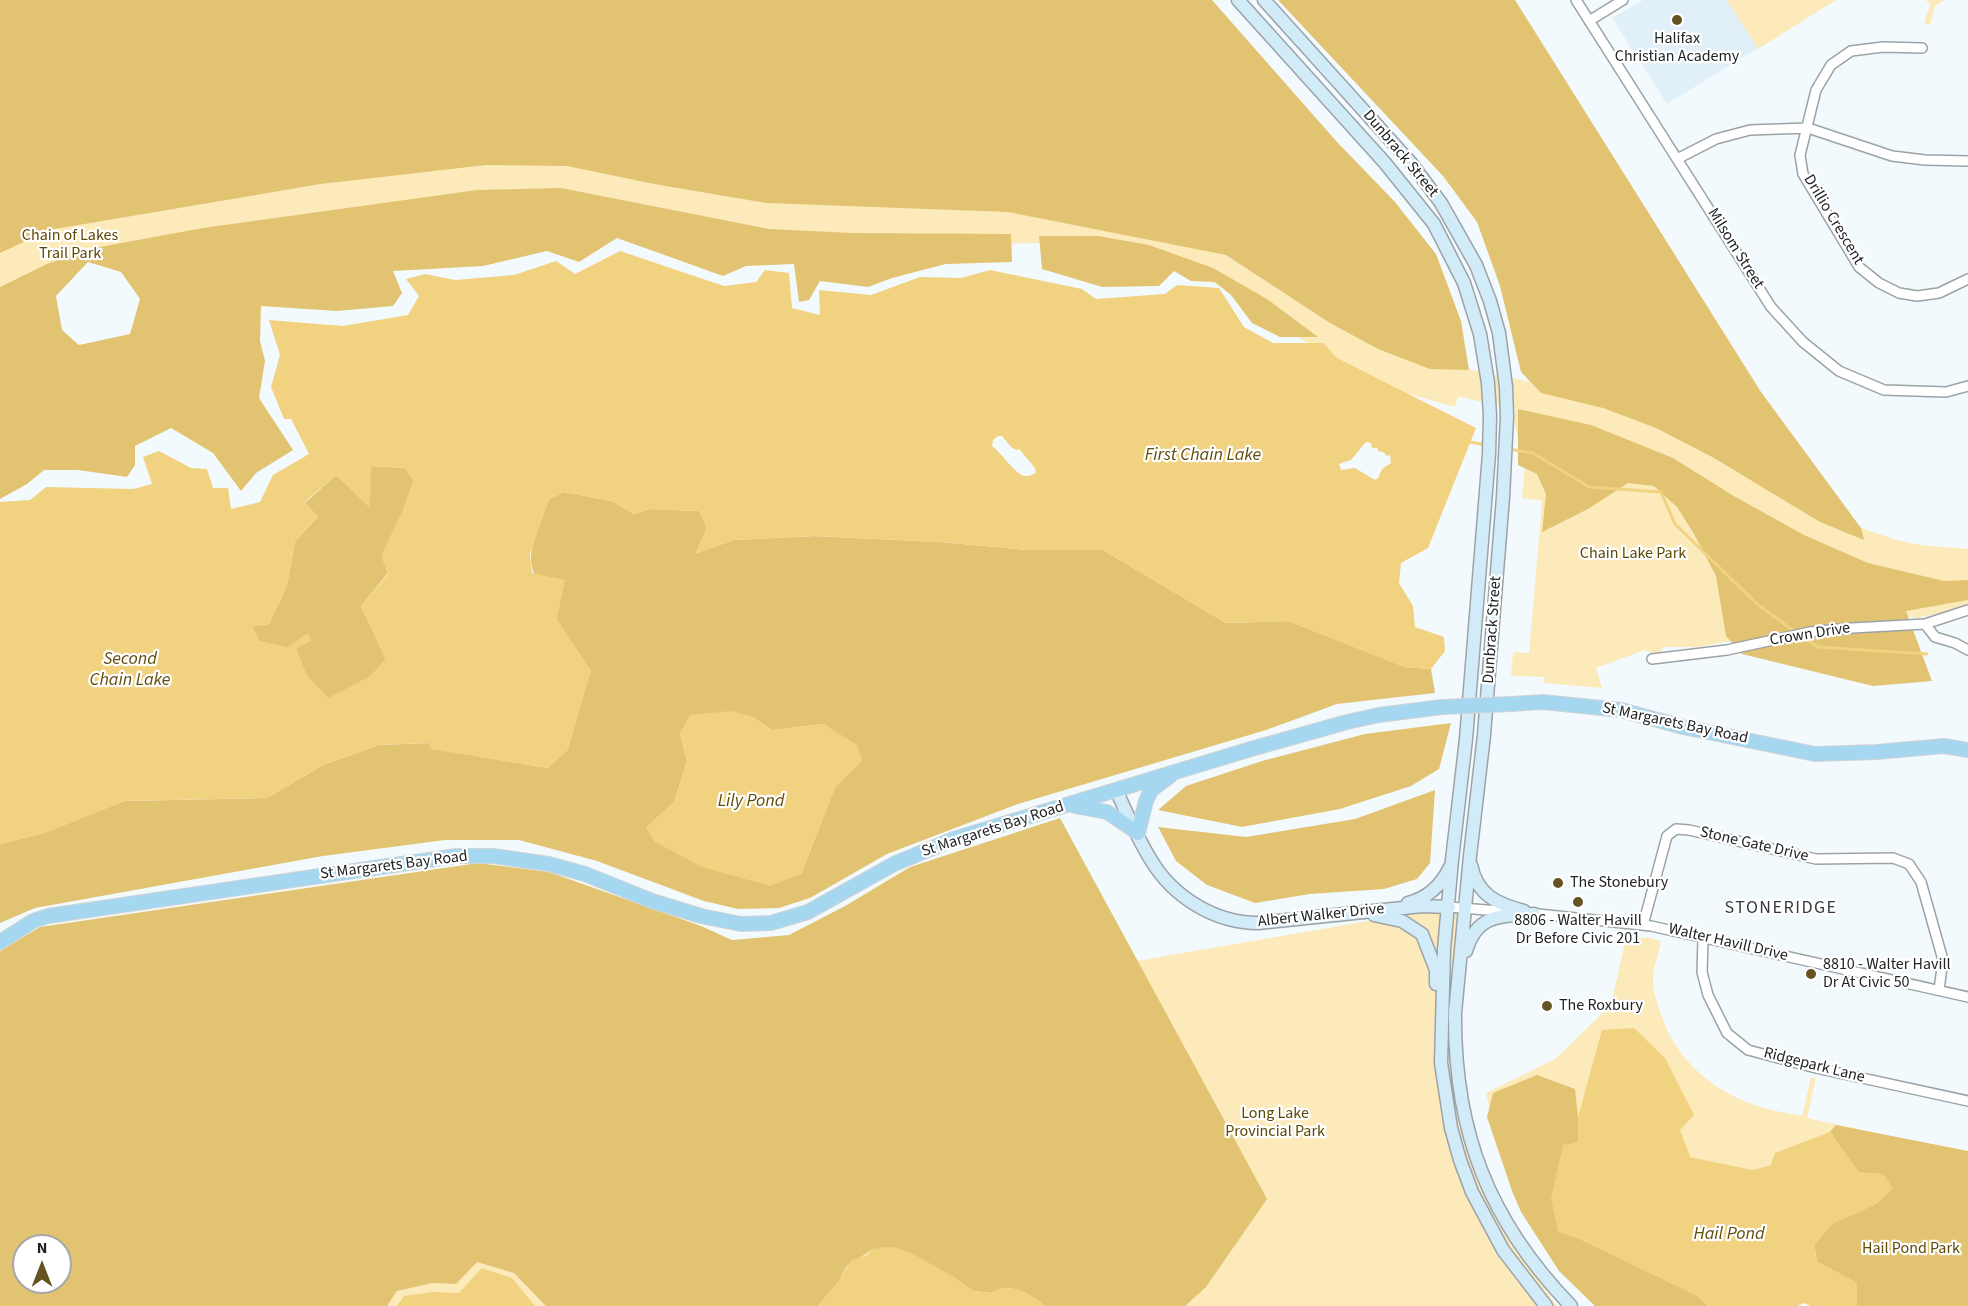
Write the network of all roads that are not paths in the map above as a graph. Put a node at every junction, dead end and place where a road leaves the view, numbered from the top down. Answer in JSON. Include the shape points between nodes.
{"nodes":[{"id":1,"x":1238,"y":0,"type":"edge"},
{"id":2,"x":1264,"y":0,"type":"edge"},
{"id":3,"x":1576,"y":0,"type":"edge"},
{"id":4,"x":1623,"y":0,"type":"edge"},
{"id":5,"x":1589,"y":21,"type":"junction"},
{"id":6,"x":1922,"y":48,"type":"dead end"},
{"id":7,"x":1808,"y":128,"type":"junction"},
{"id":8,"x":1677,"y":159,"type":"junction"},
{"id":9,"x":1968,"y":161,"type":"edge"},
{"id":10,"x":1968,"y":279,"type":"edge"},
{"id":11,"x":1968,"y":386,"type":"edge"},
{"id":12,"x":1968,"y":610,"type":"edge"},
{"id":13,"x":1925,"y":624,"type":"junction"},
{"id":14,"x":1968,"y":650,"type":"edge"},
{"id":15,"x":1652,"y":659,"type":"dead end"},
{"id":16,"x":1968,"y":750,"type":"edge"},
{"id":17,"x":1174,"y":772,"type":"junction"},
{"id":18,"x":1116,"y":790,"type":"junction"},
{"id":19,"x":1064,"y":807,"type":"junction"},
{"id":20,"x":1138,"y":834,"type":"junction"},
{"id":21,"x":1470,"y":856,"type":"junction"},
{"id":22,"x":1452,"y":861,"type":"junction"},
{"id":23,"x":1449,"y":907,"type":"junction"},
{"id":24,"x":1466,"y":907,"type":"junction"},
{"id":25,"x":1363,"y":912,"type":"junction"},
{"id":26,"x":1534,"y":914,"type":"junction"},
{"id":27,"x":1643,"y":925,"type":"junction"},
{"id":28,"x":1703,"y":939,"type":"junction"},
{"id":29,"x":0,"y":942,"type":"edge"},
{"id":30,"x":1460,"y":972,"type":"junction"},
{"id":31,"x":1939,"y":990,"type":"junction"},
{"id":32,"x":1968,"y":996,"type":"edge"},
{"id":33,"x":1441,"y":1009,"type":"junction"},
{"id":34,"x":1968,"y":1101,"type":"edge"},
{"id":35,"x":1546,"y":1306,"type":"edge"},
{"id":36,"x":1572,"y":1306,"type":"edge"}],
"edges":[{"from":1,"to":22,"type":"main road","name":"Dunbrack Street","via":[[1385,163],[1434,224],[1464,283],[1480,334],[1490,416],[1486,494]]},
{"from":2,"to":21,"type":"main road","name":"Dunbrack Street","via":[[1411,163],[1441,203],[1476,265],[1498,333],[1507,417],[1503,497]]},
{"from":3,"to":5,"type":"street","name":"Milsom Street"},
{"from":4,"to":5,"type":"street"},
{"from":5,"to":8,"type":"street","name":"Milsom Street"},
{"from":6,"to":7,"type":"street","name":"Drillio Crescent","via":[[1851,51],[1832,64],[1816,90]]},
{"from":7,"to":8,"type":"street","via":[[1750,130],[1716,139]]},
{"from":7,"to":9,"type":"street","via":[[1892,156]]},
{"from":7,"to":10,"type":"street","name":"Drillio Crescent","via":[[1800,155],[1803,174],[1859,267],[1899,293],[1917,296],[1939,293]]},
{"from":8,"to":11,"type":"street","name":"Milsom Street","via":[[1771,307],[1803,342],[1839,371],[1884,390],[1946,392]]},
{"from":12,"to":13,"type":"street","name":"Crown Drive"},
{"from":13,"to":14,"type":"street","via":[[1935,637]]},
{"from":13,"to":15,"type":"street","name":"Crown Drive","via":[[1810,632],[1727,650]]},
{"from":16,"to":17,"type":"main road","name":"St Margarets Bay Road","bridge":true,"via":[[1944,746],[1815,754],[1621,710],[1543,702],[1442,706],[1379,715]]},
{"from":17,"to":18,"type":"main road","name":"St Margarets Bay Road"},
{"from":17,"to":20,"type":"main road","via":[[1151,790]]},
{"from":18,"to":19,"type":"main road","name":"St Margarets Bay Road"},
{"from":18,"to":20,"type":"main road","name":"Albert Walker Drive"},
{"from":19,"to":20,"type":"main road","via":[[1082,806],[1107,812]]},
{"from":19,"to":29,"type":"main road","name":"St Margarets Bay Road","via":[[954,839],[894,864],[808,912],[771,923],[741,924],[701,916],[549,864],[493,856],[456,856],[48,916]]},
{"from":20,"to":25,"type":"main road","name":"Albert Walker Drive","via":[[1167,882],[1188,900],[1220,916],[1258,923]]},
{"from":21,"to":24,"type":"main road","name":"Dunbrack Street"},
{"from":21,"to":26,"type":"main road","via":[[1473,873],[1486,895],[1503,906]]},
{"from":22,"to":23,"type":"main road","name":"Dunbrack Street"},
{"from":22,"to":25,"type":"main road","via":[[1442,882],[1422,898]]},
{"from":23,"to":24,"type":"street","name":"Walter Havill Drive"},
{"from":23,"to":25,"type":"main road","name":"Albert Walker Drive"},
{"from":23,"to":33,"type":"main road","name":"Dunbrack Street"},
{"from":24,"to":26,"type":"street","name":"Walter Havill Drive"},
{"from":24,"to":30,"type":"main road","name":"Dunbrack Street"},
{"from":25,"to":33,"type":"main road","via":[[1402,921],[1422,934],[1436,970]]},
{"from":26,"to":27,"type":"street","name":"Walter Havill Drive"},
{"from":26,"to":30,"type":"main road","via":[[1501,917],[1480,925],[1469,942]]},
{"from":27,"to":28,"type":"street","name":"Walter Havill Drive"},
{"from":27,"to":31,"type":"street","name":"Stone Gate Drive","via":[[1667,836],[1676,829],[1816,859],[1893,858],[1909,864],[1922,882],[1943,960]]},
{"from":28,"to":31,"type":"street","name":"Walter Havill Drive"},
{"from":28,"to":34,"type":"street","name":"Ridgepark Lane","via":[[1702,972],[1708,995],[1727,1033],[1748,1050]]},
{"from":30,"to":36,"type":"main road","name":"Dunbrack Street","via":[[1455,1012],[1456,1064],[1470,1138],[1488,1187],[1511,1232],[1541,1274]]},
{"from":31,"to":32,"type":"street","name":"Walter Havill Drive"},
{"from":33,"to":35,"type":"main road","name":"Dunbrack Street","via":[[1442,1079],[1460,1160],[1494,1236]]}]}
